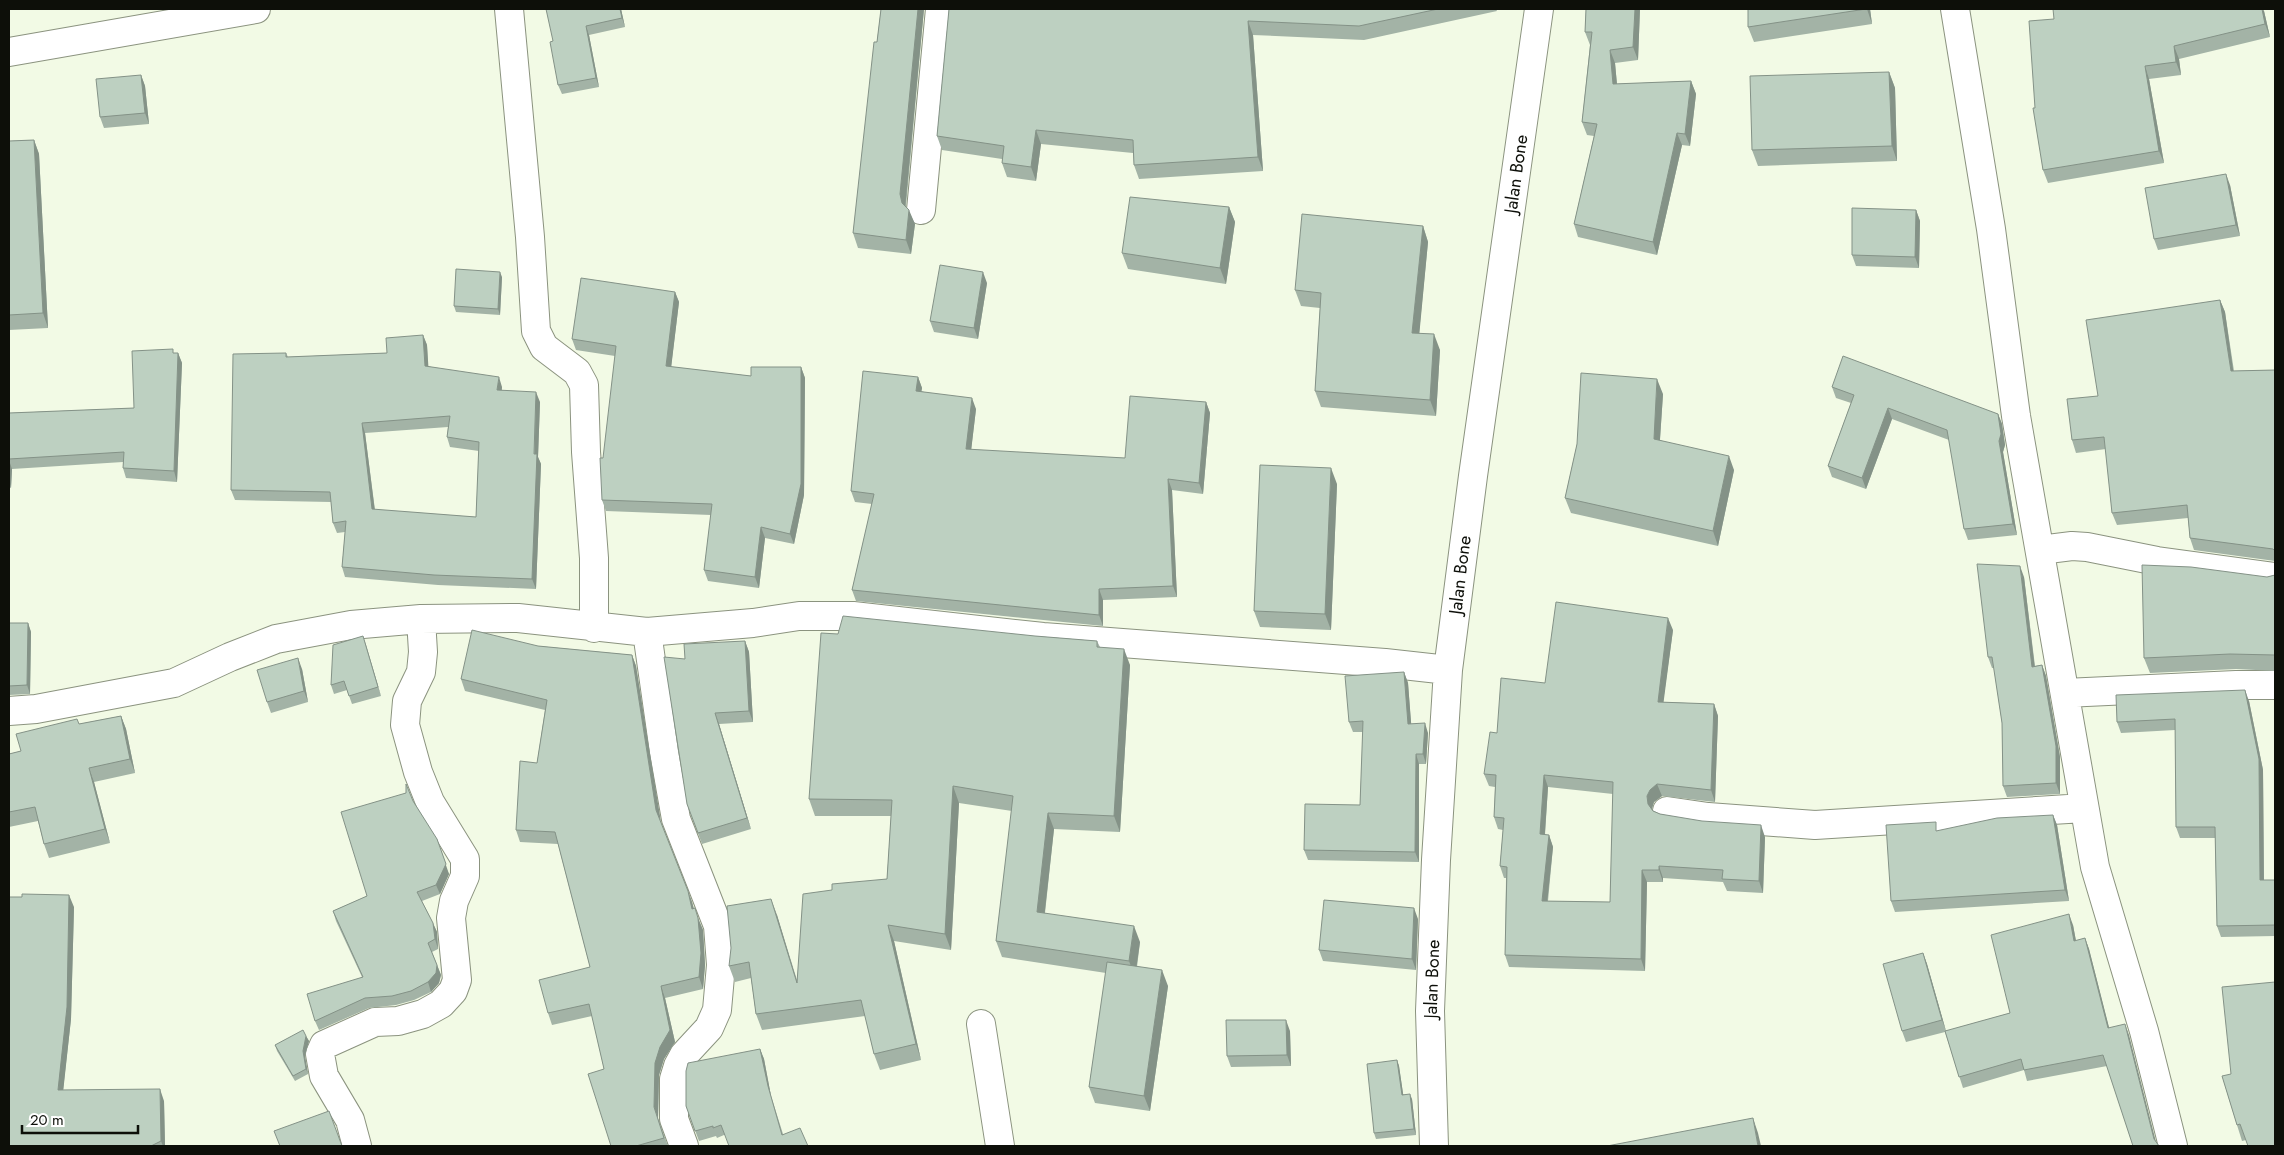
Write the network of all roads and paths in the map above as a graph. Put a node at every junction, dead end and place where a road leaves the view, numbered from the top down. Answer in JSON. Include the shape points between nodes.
{"nodes":[{"id":1,"x":256,"y":9,"type":"edge"},
{"id":2,"x":509,"y":9,"type":"edge"},
{"id":3,"x":940,"y":9,"type":"edge"},
{"id":4,"x":1539,"y":9,"type":"edge"},
{"id":5,"x":1955,"y":9,"type":"edge"},
{"id":6,"x":9,"y":52,"type":"edge"},
{"id":7,"x":921,"y":210,"type":"dead end"},
{"id":8,"x":2040,"y":550,"type":"junction"},
{"id":9,"x":2275,"y":577,"type":"edge"},
{"id":10,"x":421,"y":619,"type":"junction"},
{"id":11,"x":594,"y":628,"type":"junction"},
{"id":12,"x":647,"y":632,"type":"junction"},
{"id":13,"x":1448,"y":670,"type":"junction"},
{"id":14,"x":2275,"y":685,"type":"edge"},
{"id":15,"x":2065,"y":693,"type":"junction"},
{"id":16,"x":9,"y":711,"type":"edge"},
{"id":17,"x":2084,"y":808,"type":"junction"},
{"id":18,"x":1667,"y":811,"type":"dead end"},
{"id":19,"x":980,"y":1024,"type":"dead end"},
{"id":20,"x":357,"y":1146,"type":"edge"},
{"id":21,"x":684,"y":1146,"type":"edge"},
{"id":22,"x":1000,"y":1146,"type":"edge"},
{"id":23,"x":1434,"y":1146,"type":"edge"},
{"id":24,"x":2173,"y":1146,"type":"edge"}],
"edges":[{"from":1,"to":6,"type":"street"},
{"from":2,"to":11,"type":"street","via":[[536,330],[544,347],[577,372],[584,384],[594,558]]},
{"from":3,"to":7,"type":"street"},
{"from":4,"to":13,"type":"street","name":"Jalan Bone","via":[[1472,476]]},
{"from":5,"to":8,"type":"street","via":[[1991,229],[2016,416]]},
{"from":8,"to":9,"type":"street","via":[[2088,547],[2157,561]]},
{"from":8,"to":15,"type":"street"},
{"from":10,"to":11,"type":"street","via":[[518,618]]},
{"from":10,"to":16,"type":"street","via":[[351,625],[276,639],[174,683],[46,708]]},
{"from":10,"to":20,"type":"street","via":[[421,672],[408,701],[405,725],[430,802],[465,859],[465,876],[454,901],[451,918],[457,980],[453,991],[441,1004],[423,1014],[398,1021],[375,1022],[324,1046],[320,1054],[324,1076],[350,1120]]},
{"from":11,"to":12,"type":"street"},
{"from":12,"to":13,"type":"street","via":[[799,616],[853,616],[1043,637]]},
{"from":12,"to":21,"type":"street","via":[[676,819],[718,926],[721,965],[717,1010],[709,1028],[684,1055],[674,1080],[674,1119]]},
{"from":13,"to":23,"type":"street","name":"Jalan Bone","via":[[1430,1011]]},
{"from":14,"to":15,"type":"street"},
{"from":15,"to":17,"type":"street"},
{"from":17,"to":18,"type":"street","via":[[1815,825]]},
{"from":17,"to":24,"type":"street","via":[[2095,867],[2144,1031]]},
{"from":19,"to":22,"type":"street"}]}
